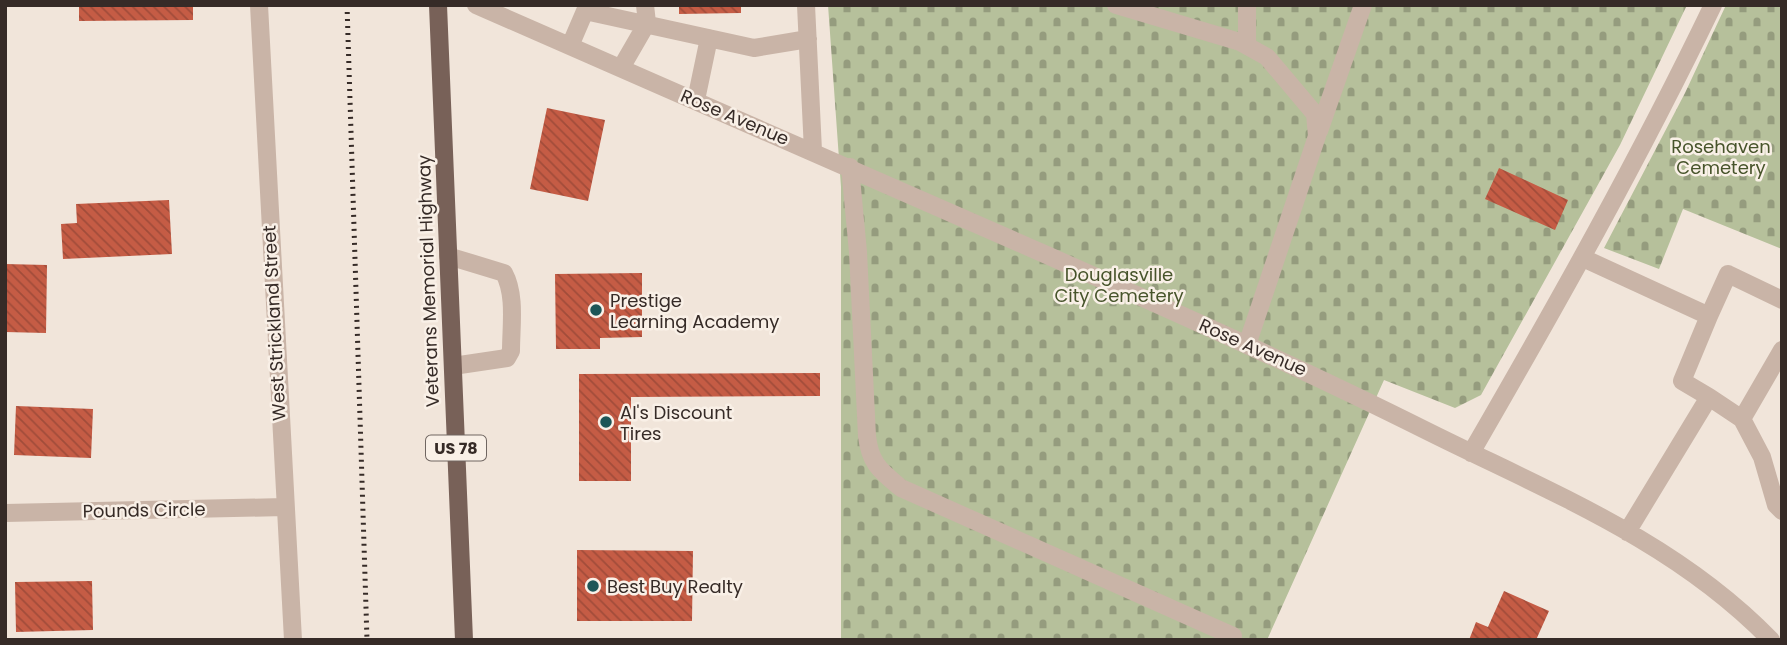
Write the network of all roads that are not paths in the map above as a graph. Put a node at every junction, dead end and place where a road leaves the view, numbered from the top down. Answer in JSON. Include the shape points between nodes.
{"nodes":[{"id":1,"x":259,"y":5,"type":"edge"},
{"id":2,"x":438,"y":5,"type":"edge"},
{"id":3,"x":476,"y":5,"type":"edge"},
{"id":4,"x":806,"y":5,"type":"edge"},
{"id":5,"x":1116,"y":5,"type":"edge"},
{"id":6,"x":1247,"y":5,"type":"edge"},
{"id":7,"x":1363,"y":5,"type":"edge"},
{"id":8,"x":1713,"y":5,"type":"edge"},
{"id":9,"x":581,"y":7,"type":"edge"},
{"id":10,"x":646,"y":14,"type":"edge"},
{"id":11,"x":709,"y":38,"type":"junction"},
{"id":12,"x":808,"y":39,"type":"junction"},
{"id":13,"x":1247,"y":45,"type":"junction"},
{"id":14,"x":570,"y":46,"type":"junction"},
{"id":15,"x":621,"y":68,"type":"junction"},
{"id":16,"x":696,"y":100,"type":"junction"},
{"id":17,"x":1317,"y":135,"type":"junction"},
{"id":18,"x":813,"y":151,"type":"junction"},
{"id":19,"x":850,"y":167,"type":"junction"},
{"id":20,"x":448,"y":256,"type":"junction"},
{"id":21,"x":1583,"y":258,"type":"junction"},
{"id":22,"x":1782,"y":300,"type":"edge"},
{"id":23,"x":1709,"y":316,"type":"junction"},
{"id":24,"x":1247,"y":345,"type":"junction"},
{"id":25,"x":1782,"y":350,"type":"edge"},
{"id":26,"x":453,"y":366,"type":"junction"},
{"id":27,"x":1709,"y":397,"type":"junction"},
{"id":28,"x":1742,"y":419,"type":"junction"},
{"id":29,"x":1471,"y":453,"type":"junction"},
{"id":30,"x":284,"y":507,"type":"junction"},
{"id":31,"x":1782,"y":511,"type":"edge"},
{"id":32,"x":5,"y":513,"type":"edge"},
{"id":33,"x":1628,"y":532,"type":"junction"},
{"id":34,"x":1233,"y":636,"type":"dead end"},
{"id":35,"x":293,"y":640,"type":"edge"},
{"id":36,"x":464,"y":640,"type":"edge"},
{"id":37,"x":1771,"y":640,"type":"edge"}],
"edges":[{"from":1,"to":30,"type":"street","name":"West Strickland Street"},
{"from":2,"to":20,"type":"main road","name":"Veterans Memorial Highway","number":"US 78"},
{"from":3,"to":14,"type":"street","name":"Rose Avenue"},
{"from":4,"to":12,"type":"street"},
{"from":5,"to":13,"type":"street"},
{"from":6,"to":13,"type":"street"},
{"from":7,"to":17,"type":"street"},
{"from":8,"to":21,"type":"street"},
{"from":9,"to":10,"type":"street"},
{"from":9,"to":14,"type":"street"},
{"from":10,"to":11,"type":"street"},
{"from":10,"to":15,"type":"street"},
{"from":11,"to":12,"type":"street","via":[[754,48]]},
{"from":11,"to":16,"type":"street"},
{"from":12,"to":18,"type":"street"},
{"from":13,"to":17,"type":"street","via":[[1267,57],[1296,88],[1315,114]]},
{"from":14,"to":15,"type":"street","name":"Rose Avenue"},
{"from":15,"to":16,"type":"street","name":"Rose Avenue"},
{"from":16,"to":18,"type":"street","name":"Rose Avenue"},
{"from":17,"to":24,"type":"street"},
{"from":18,"to":19,"type":"street","name":"Rose Avenue"},
{"from":19,"to":24,"type":"street","name":"Rose Avenue"},
{"from":19,"to":34,"type":"street","via":[[867,436],[869,454],[878,468],[901,488]]},
{"from":20,"to":26,"type":"main road","name":"Veterans Memorial Highway","number":"US 78"},
{"from":20,"to":26,"type":"street","via":[[504,273],[510,284],[512,351],[507,358]]},
{"from":21,"to":23,"type":"street"},
{"from":21,"to":29,"type":"street"},
{"from":22,"to":23,"type":"street","via":[[1728,274]]},
{"from":23,"to":27,"type":"street","via":[[1682,381]]},
{"from":24,"to":29,"type":"street","name":"Rose Avenue"},
{"from":25,"to":28,"type":"street"},
{"from":26,"to":36,"type":"main road","name":"Veterans Memorial Highway","number":"US 78"},
{"from":27,"to":28,"type":"street"},
{"from":27,"to":33,"type":"street"},
{"from":28,"to":31,"type":"street"},
{"from":29,"to":33,"type":"street","name":"Rose Avenue"},
{"from":30,"to":32,"type":"street","name":"Pounds Circle"},
{"from":30,"to":35,"type":"street","name":"West Strickland Street"},
{"from":33,"to":37,"type":"street","name":"Rose Avenue","via":[[1734,603]]}]}
